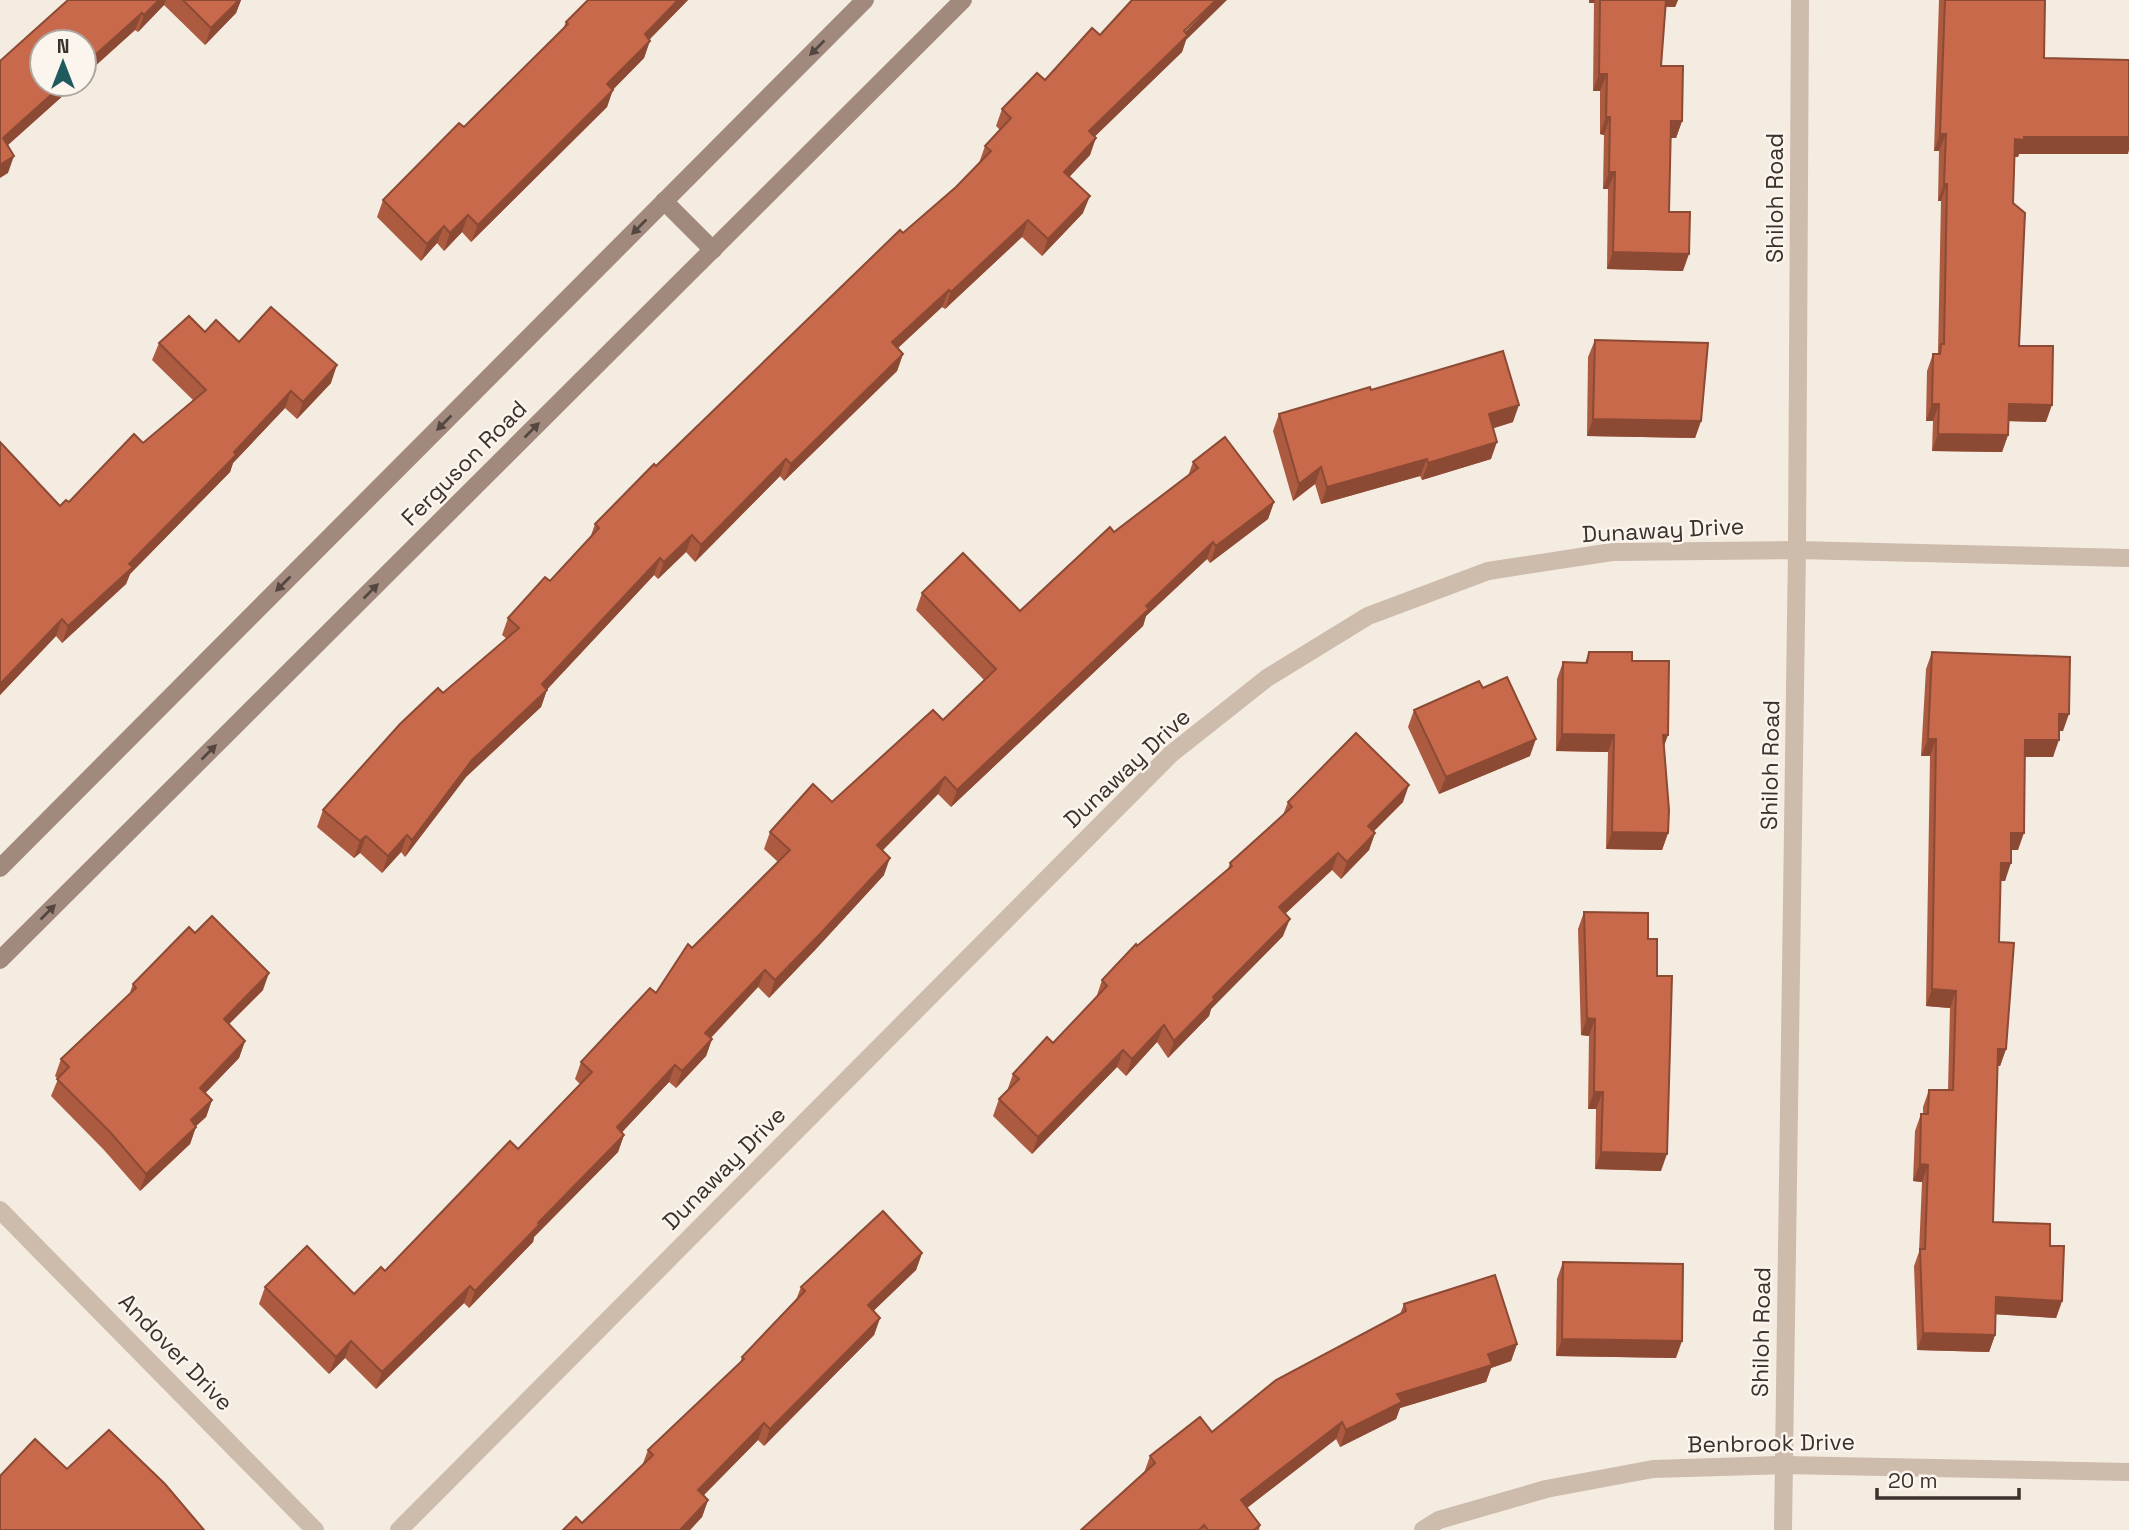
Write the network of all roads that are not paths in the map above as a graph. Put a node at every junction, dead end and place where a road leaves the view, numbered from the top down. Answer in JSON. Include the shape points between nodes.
{"nodes":[{"id":1,"x":865,"y":0,"type":"edge"},
{"id":2,"x":963,"y":0,"type":"edge"},
{"id":3,"x":1800,"y":0,"type":"edge"},
{"id":4,"x":664,"y":201,"type":"junction"},
{"id":5,"x":713,"y":250,"type":"junction"},
{"id":6,"x":1797,"y":550,"type":"junction"},
{"id":7,"x":2129,"y":558,"type":"edge"},
{"id":8,"x":0,"y":868,"type":"edge"},
{"id":9,"x":0,"y":960,"type":"edge"},
{"id":10,"x":0,"y":1210,"type":"edge"},
{"id":11,"x":1784,"y":1465,"type":"junction"},
{"id":12,"x":2129,"y":1472,"type":"edge"},
{"id":13,"x":315,"y":1530,"type":"edge"},
{"id":14,"x":399,"y":1530,"type":"edge"},
{"id":15,"x":1423,"y":1530,"type":"edge"},
{"id":16,"x":1783,"y":1530,"type":"edge"}],
"edges":[{"from":1,"to":4,"type":"main road","name":"Ferguson Road","one_way":true},
{"from":2,"to":5,"type":"main road","name":"Ferguson Road"},
{"from":3,"to":6,"type":"street","name":"Shiloh Road"},
{"from":4,"to":5,"type":"main road"},
{"from":4,"to":8,"type":"main road","name":"Ferguson Road","one_way":true},
{"from":9,"to":5,"type":"main road","name":"Ferguson Road","one_way":true},
{"from":6,"to":7,"type":"street","name":"Dunaway Drive"},
{"from":6,"to":11,"type":"street","name":"Shiloh Road"},
{"from":6,"to":14,"type":"street","name":"Dunaway Drive","via":[[1612,552],[1488,571],[1368,616],[1267,678],[1171,754]]},
{"from":10,"to":13,"type":"street","name":"Andover Drive"},
{"from":11,"to":12,"type":"street","name":"Benbrook Drive"},
{"from":11,"to":15,"type":"street","name":"Benbrook Drive","via":[[1653,1469],[1546,1489],[1439,1520]]},
{"from":11,"to":16,"type":"street","name":"Shiloh Road"}]}
